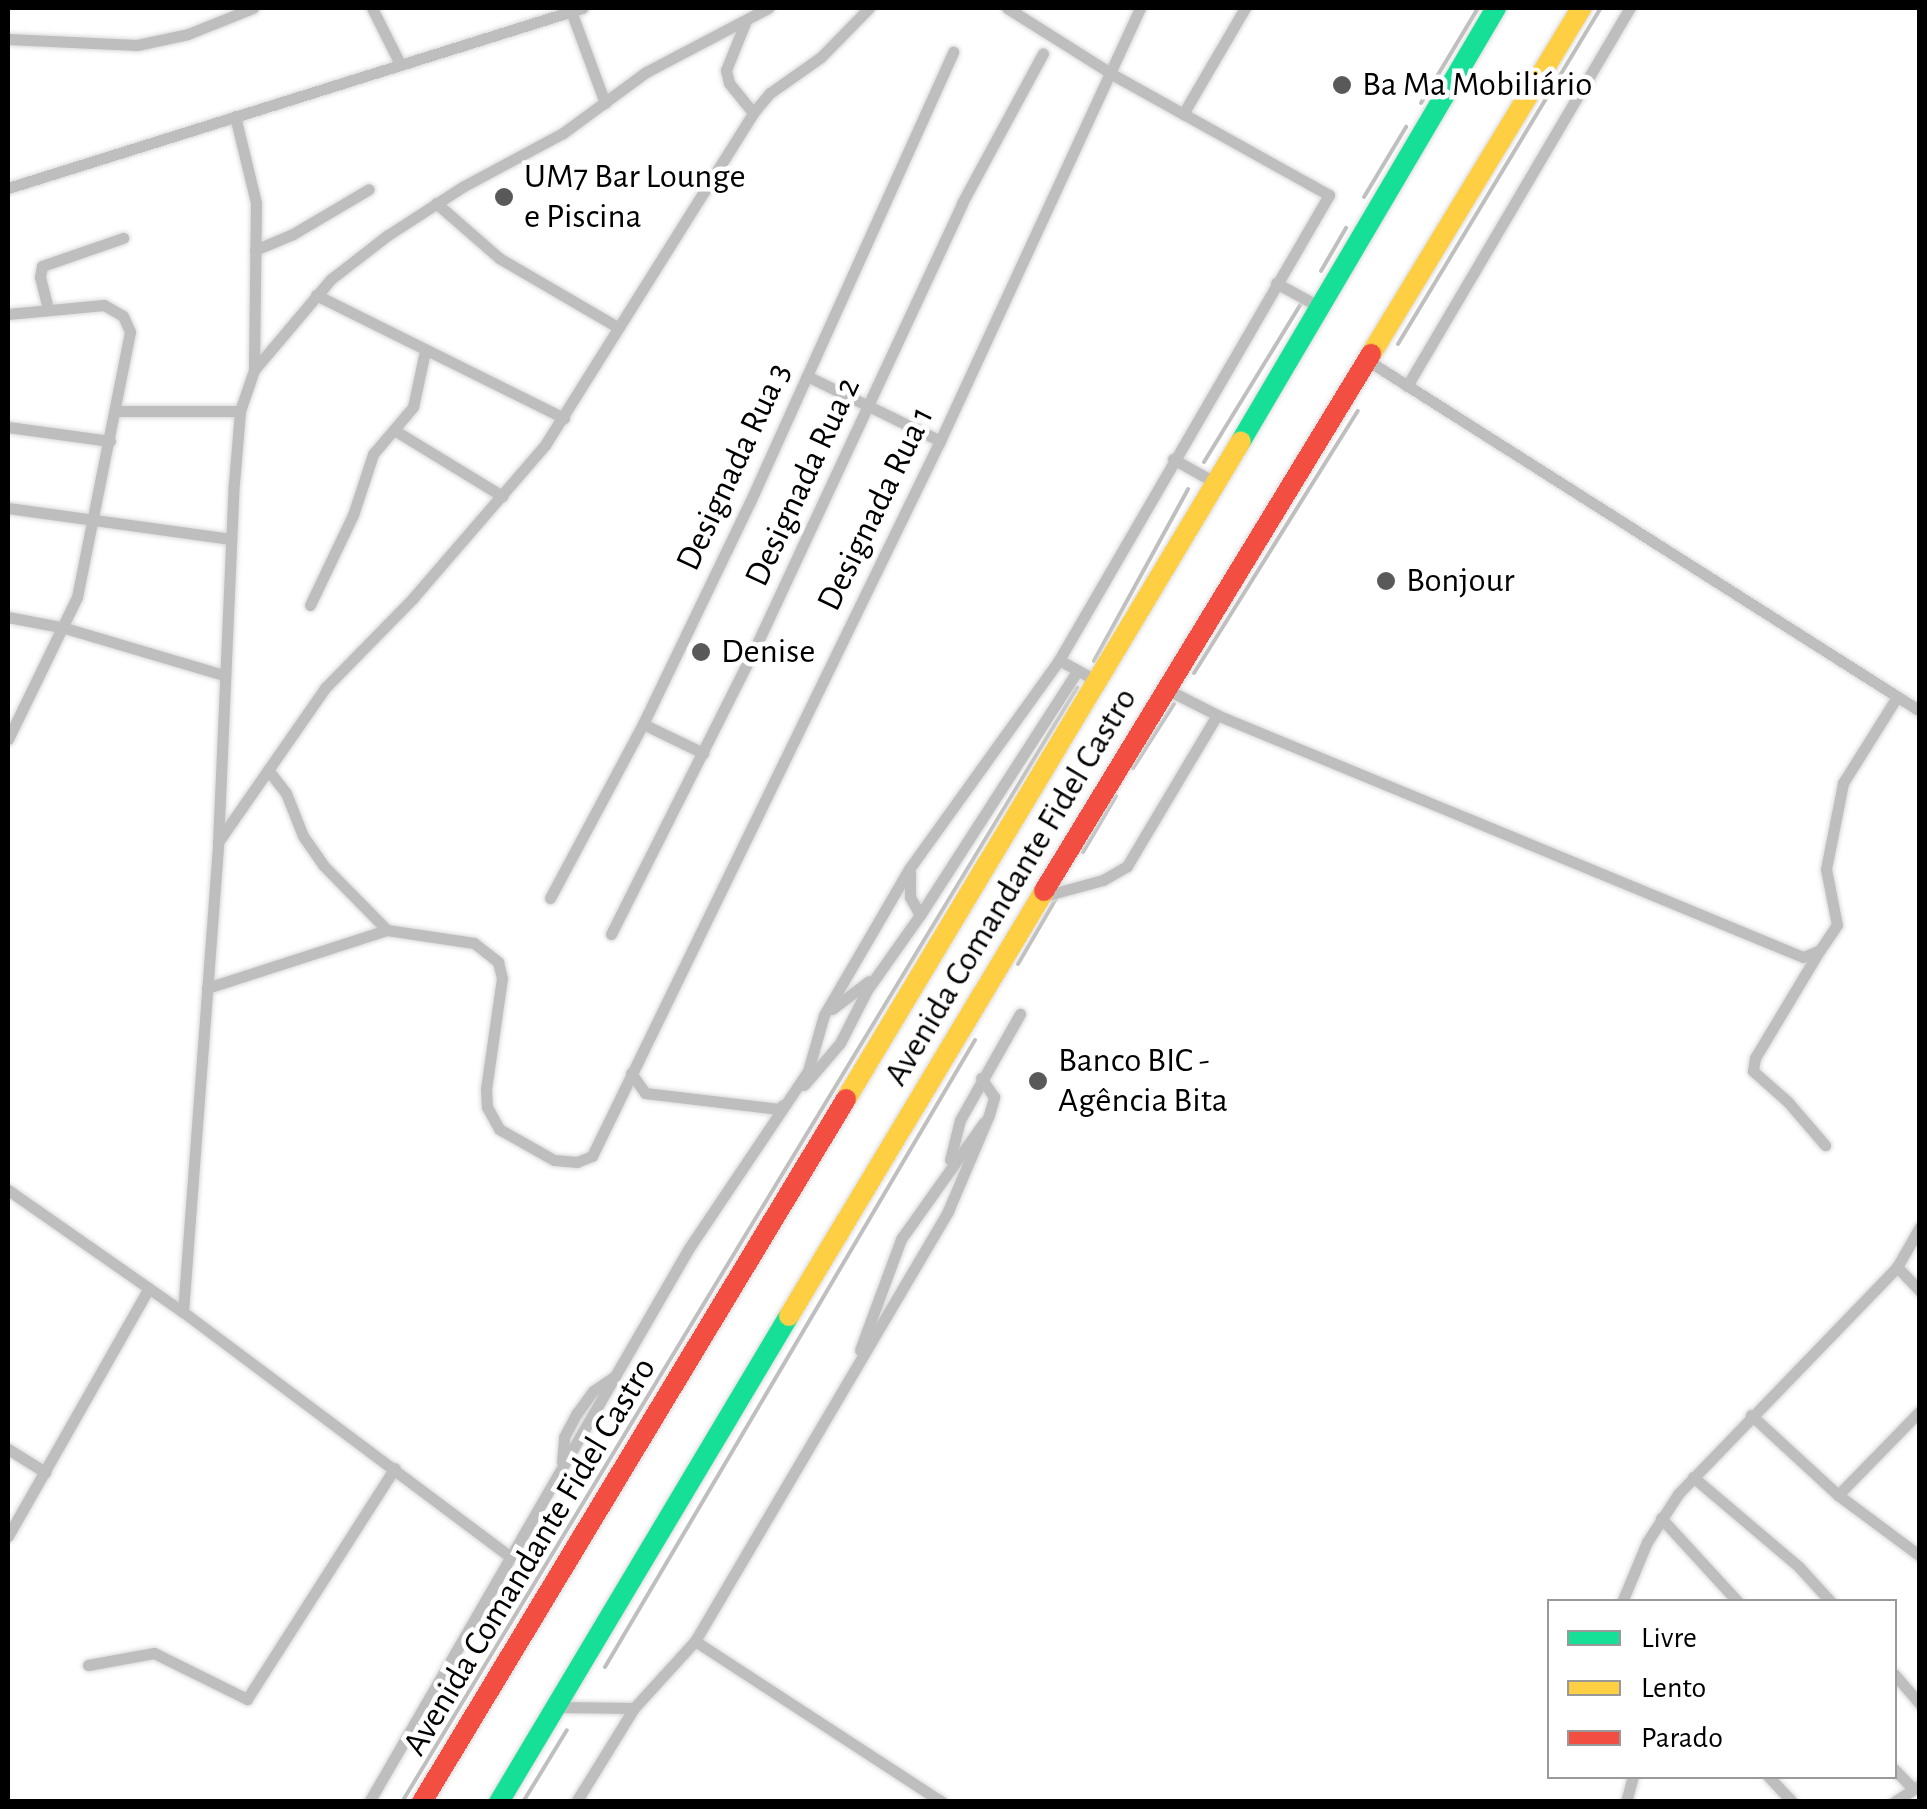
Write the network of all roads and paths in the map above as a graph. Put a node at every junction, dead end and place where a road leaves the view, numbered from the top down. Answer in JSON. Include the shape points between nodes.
{"nodes":[{"id":1,"x":372,"y":8,"type":"edge"},
{"id":2,"x":768,"y":8,"type":"edge"},
{"id":3,"x":869,"y":8,"type":"edge"},
{"id":4,"x":1007,"y":8,"type":"edge"},
{"id":5,"x":1140,"y":8,"type":"edge"},
{"id":6,"x":1245,"y":8,"type":"edge"},
{"id":7,"x":1496,"y":8,"type":"edge"},
{"id":8,"x":1570,"y":8,"type":"edge"},
{"id":9,"x":1581,"y":8,"type":"edge"},
{"id":10,"x":1630,"y":8,"type":"edge"},
{"id":11,"x":248,"y":9,"type":"edge"},
{"id":12,"x":577,"y":9,"type":"edge"},
{"id":13,"x":744,"y":23,"type":"junction"},
{"id":14,"x":1567,"y":32,"type":"junction"},
{"id":15,"x":8,"y":39,"type":"edge"},
{"id":16,"x":953,"y":52,"type":"dead end"},
{"id":17,"x":1043,"y":53,"type":"dead end"},
{"id":18,"x":399,"y":62,"type":"junction"},
{"id":19,"x":1112,"y":74,"type":"junction"},
{"id":20,"x":606,"y":102,"type":"junction"},
{"id":21,"x":753,"y":113,"type":"junction"},
{"id":22,"x":1183,"y":114,"type":"junction"},
{"id":23,"x":234,"y":116,"type":"junction"},
{"id":24,"x":8,"y":188,"type":"edge"},
{"id":25,"x":369,"y":189,"type":"dead end"},
{"id":26,"x":436,"y":203,"type":"junction"},
{"id":27,"x":123,"y":238,"type":"dead end"},
{"id":28,"x":255,"y":250,"type":"junction"},
{"id":29,"x":1276,"y":283,"type":"junction"},
{"id":30,"x":316,"y":294,"type":"junction"},
{"id":31,"x":1320,"y":307,"type":"junction"},
{"id":32,"x":48,"y":309,"type":"junction"},
{"id":33,"x":8,"y":314,"type":"edge"},
{"id":34,"x":616,"y":326,"type":"junction"},
{"id":35,"x":426,"y":352,"type":"junction"},
{"id":36,"x":1367,"y":360,"type":"junction"},
{"id":37,"x":254,"y":370,"type":"junction"},
{"id":38,"x":807,"y":376,"type":"junction"},
{"id":39,"x":1407,"y":386,"type":"junction"},
{"id":40,"x":870,"y":407,"type":"junction"},
{"id":41,"x":118,"y":411,"type":"junction"},
{"id":42,"x":240,"y":412,"type":"junction"},
{"id":43,"x":564,"y":418,"type":"junction"},
{"id":44,"x":8,"y":427,"type":"edge"},
{"id":45,"x":394,"y":430,"type":"junction"},
{"id":46,"x":110,"y":440,"type":"junction"},
{"id":47,"x":940,"y":441,"type":"junction"},
{"id":48,"x":1173,"y":459,"type":"junction"},
{"id":49,"x":1216,"y":483,"type":"junction"},
{"id":50,"x":502,"y":496,"type":"junction"},
{"id":51,"x":8,"y":508,"type":"edge"},
{"id":52,"x":92,"y":523,"type":"junction"},
{"id":53,"x":231,"y":539,"type":"junction"},
{"id":54,"x":310,"y":605,"type":"dead end"},
{"id":55,"x":8,"y":618,"type":"edge"},
{"id":56,"x":65,"y":628,"type":"junction"},
{"id":57,"x":1059,"y":660,"type":"junction"},
{"id":58,"x":1078,"y":671,"type":"junction"},
{"id":59,"x":224,"y":675,"type":"junction"},
{"id":60,"x":1099,"y":682,"type":"junction"},
{"id":61,"x":1168,"y":690,"type":"junction"},
{"id":62,"x":1897,"y":697,"type":"junction"},
{"id":63,"x":1920,"y":711,"type":"edge"},
{"id":64,"x":1216,"y":715,"type":"junction"},
{"id":65,"x":644,"y":724,"type":"junction"},
{"id":66,"x":8,"y":739,"type":"edge"},
{"id":67,"x":703,"y":753,"type":"junction"},
{"id":68,"x":268,"y":770,"type":"junction"},
{"id":69,"x":218,"y":844,"type":"junction"},
{"id":70,"x":910,"y":869,"type":"junction"},
{"id":71,"x":1041,"y":896,"type":"junction"},
{"id":72,"x":550,"y":898,"type":"dead end"},
{"id":73,"x":920,"y":915,"type":"junction"},
{"id":74,"x":388,"y":930,"type":"junction"},
{"id":75,"x":611,"y":934,"type":"dead end"},
{"id":76,"x":1820,"y":950,"type":"junction"},
{"id":77,"x":876,"y":975,"type":"junction"},
{"id":78,"x":207,"y":988,"type":"junction"},
{"id":79,"x":1020,"y":1014,"type":"dead end"},
{"id":80,"x":824,"y":1015,"type":"junction"},
{"id":81,"x":631,"y":1073,"type":"junction"},
{"id":82,"x":981,"y":1078,"type":"junction"},
{"id":83,"x":779,"y":1109,"type":"junction"},
{"id":84,"x":990,"y":1115,"type":"junction"},
{"id":85,"x":1825,"y":1145,"type":"dead end"},
{"id":86,"x":948,"y":1169,"type":"junction"},
{"id":87,"x":8,"y":1190,"type":"edge"},
{"id":88,"x":1920,"y":1227,"type":"edge"},
{"id":89,"x":1898,"y":1267,"type":"junction"},
{"id":90,"x":149,"y":1288,"type":"junction"},
{"id":91,"x":1920,"y":1291,"type":"edge"},
{"id":92,"x":184,"y":1312,"type":"junction"},
{"id":93,"x":855,"y":1369,"type":"junction"},
{"id":94,"x":1920,"y":1411,"type":"edge"},
{"id":95,"x":1750,"y":1414,"type":"junction"},
{"id":96,"x":8,"y":1448,"type":"edge"},
{"id":97,"x":394,"y":1468,"type":"junction"},
{"id":98,"x":45,"y":1472,"type":"junction"},
{"id":99,"x":1692,"y":1476,"type":"junction"},
{"id":100,"x":1838,"y":1495,"type":"junction"},
{"id":101,"x":1661,"y":1518,"type":"junction"},
{"id":102,"x":8,"y":1536,"type":"edge"},
{"id":103,"x":1918,"y":1553,"type":"edge"},
{"id":104,"x":508,"y":1555,"type":"junction"},
{"id":105,"x":1623,"y":1599,"type":"edge"},
{"id":106,"x":1735,"y":1599,"type":"edge"},
{"id":107,"x":1828,"y":1599,"type":"edge"},
{"id":108,"x":695,"y":1641,"type":"junction"},
{"id":109,"x":88,"y":1665,"type":"dead end"},
{"id":110,"x":1897,"y":1677,"type":"edge"},
{"id":111,"x":1920,"y":1704,"type":"edge"},
{"id":112,"x":557,"y":1707,"type":"junction"},
{"id":113,"x":634,"y":1708,"type":"junction"},
{"id":114,"x":1771,"y":1779,"type":"edge"},
{"id":115,"x":1916,"y":1787,"type":"edge"},
{"id":116,"x":369,"y":1802,"type":"edge"},
{"id":117,"x":422,"y":1802,"type":"edge"},
{"id":118,"x":499,"y":1802,"type":"edge"},
{"id":119,"x":576,"y":1802,"type":"edge"},
{"id":120,"x":942,"y":1802,"type":"edge"},
{"id":121,"x":1792,"y":1802,"type":"edge"},
{"id":122,"x":1894,"y":1802,"type":"edge"}],
"edges":[{"from":1,"to":18,"type":"street"},
{"from":2,"to":13,"type":"street"},
{"from":3,"to":21,"type":"street"},
{"from":4,"to":19,"type":"street"},
{"from":5,"to":19,"type":"street","name":"Designada Rua 1"},
{"from":6,"to":22,"type":"street"},
{"from":7,"to":31,"type":"highway","name":"Avenida Comandante Fidel Castro"},
{"from":8,"to":14,"type":"highway"},
{"from":9,"to":14,"type":"highway","name":"Avenida Comandante Fidel Castro"},
{"from":10,"to":39,"type":"street"},
{"from":11,"to":15,"type":"street","via":[[188,34],[137,45]]},
{"from":12,"to":18,"type":"street"},
{"from":12,"to":20,"type":"street"},
{"from":13,"to":20,"type":"street","via":[[646,72]]},
{"from":13,"to":21,"type":"street","via":[[726,70]]},
{"from":14,"to":36,"type":"highway","name":"Avenida Comandante Fidel Castro"},
{"from":16,"to":38,"type":"street","name":"Designada Rua 3"},
{"from":17,"to":40,"type":"street","name":"Designada Rua 2","via":[[962,203]]},
{"from":18,"to":23,"type":"street"},
{"from":19,"to":22,"type":"street"},
{"from":19,"to":47,"type":"street","name":"Designada Rua 1"},
{"from":20,"to":26,"type":"street"},
{"from":21,"to":34,"type":"street"},
{"from":22,"to":29,"type":"street","via":[[1329,195]]},
{"from":23,"to":24,"type":"street"},
{"from":23,"to":28,"type":"street","via":[[256,203]]},
{"from":25,"to":28,"type":"street"},
{"from":26,"to":30,"type":"street"},
{"from":26,"to":34,"type":"street","via":[[517,270]]},
{"from":27,"to":32,"type":"street","via":[[42,266]]},
{"from":28,"to":37,"type":"street"},
{"from":29,"to":31,"type":"street"},
{"from":29,"to":48,"type":"street"},
{"from":30,"to":35,"type":"street"},
{"from":30,"to":37,"type":"street"},
{"from":31,"to":49,"type":"highway","name":"Avenida Comandante Fidel Castro"},
{"from":32,"to":33,"type":"street"},
{"from":32,"to":41,"type":"street","via":[[104,304],[122,316],[130,332]]},
{"from":34,"to":43,"type":"street"},
{"from":35,"to":43,"type":"street"},
{"from":35,"to":45,"type":"street","via":[[417,398]]},
{"from":36,"to":39,"type":"street"},
{"from":36,"to":61,"type":"highway","name":"Avenida Comandante Fidel Castro"},
{"from":37,"to":42,"type":"street"},
{"from":38,"to":40,"type":"street"},
{"from":38,"to":65,"type":"street","name":"Designada Rua 3"},
{"from":39,"to":62,"type":"street"},
{"from":40,"to":47,"type":"street"},
{"from":40,"to":67,"type":"street","name":"Designada Rua 2"},
{"from":41,"to":42,"type":"street"},
{"from":41,"to":46,"type":"street"},
{"from":42,"to":53,"type":"street"},
{"from":43,"to":50,"type":"street"},
{"from":44,"to":46,"type":"street"},
{"from":45,"to":50,"type":"street"},
{"from":45,"to":54,"type":"street","via":[[366,468],[353,515]]},
{"from":46,"to":52,"type":"street"},
{"from":47,"to":81,"type":"street","name":"Designada Rua 1"},
{"from":48,"to":49,"type":"street"},
{"from":48,"to":57,"type":"street"},
{"from":49,"to":60,"type":"highway","name":"Avenida Comandante Fidel Castro"},
{"from":50,"to":68,"type":"street","via":[[334,677]]},
{"from":51,"to":52,"type":"street"},
{"from":52,"to":53,"type":"street"},
{"from":52,"to":56,"type":"street"},
{"from":53,"to":59,"type":"street"},
{"from":55,"to":56,"type":"street"},
{"from":56,"to":59,"type":"street"},
{"from":56,"to":66,"type":"street"},
{"from":57,"to":58,"type":"street"},
{"from":57,"to":70,"type":"street"},
{"from":58,"to":60,"type":"street"},
{"from":58,"to":73,"type":"street"},
{"from":59,"to":69,"type":"street"},
{"from":60,"to":117,"type":"highway","name":"Avenida Comandante Fidel Castro"},
{"from":61,"to":64,"type":"street"},
{"from":61,"to":71,"type":"highway","name":"Avenida Comandante Fidel Castro"},
{"from":62,"to":63,"type":"street"},
{"from":62,"to":76,"type":"street","via":[[1839,794],[1826,868],[1837,925]]},
{"from":64,"to":71,"type":"street","via":[[1128,866]]},
{"from":64,"to":76,"type":"street","via":[[1796,957]]},
{"from":65,"to":67,"type":"street"},
{"from":65,"to":72,"type":"street","name":"Designada Rua 3"},
{"from":67,"to":75,"type":"street","name":"Designada Rua 2"},
{"from":68,"to":69,"type":"street"},
{"from":68,"to":74,"type":"street","via":[[323,866]]},
{"from":69,"to":78,"type":"street"},
{"from":70,"to":73,"type":"street","via":[[910,897]]},
{"from":70,"to":80,"type":"street"},
{"from":71,"to":112,"type":"highway","name":"Avenida Comandante Fidel Castro"},
{"from":73,"to":77,"type":"street"},
{"from":74,"to":78,"type":"street"},
{"from":74,"to":81,"type":"street","name":"Designada Rua 1","via":[[474,943],[498,962],[502,978],[486,1107],[514,1142],[569,1162],[592,1156]]},
{"from":76,"to":85,"type":"street","via":[[1752,1071]]},
{"from":77,"to":80,"type":"street"},
{"from":77,"to":83,"type":"street","via":[[822,1068]]},
{"from":78,"to":92,"type":"street"},
{"from":79,"to":82,"type":"street"},
{"from":80,"to":83,"type":"street","via":[[808,1071]]},
{"from":81,"to":83,"type":"street","via":[[645,1092]]},
{"from":82,"to":84,"type":"street","via":[[994,1096]]},
{"from":82,"to":86,"type":"street","via":[[960,1120]]},
{"from":83,"to":104,"type":"street"},
{"from":84,"to":86,"type":"street"},
{"from":84,"to":93,"type":"street","via":[[948,1211]]},
{"from":86,"to":93,"type":"street","via":[[902,1240]]},
{"from":87,"to":90,"type":"street"},
{"from":88,"to":89,"type":"street"},
{"from":89,"to":91,"type":"street"},
{"from":89,"to":95,"type":"street"},
{"from":90,"to":92,"type":"street"},
{"from":90,"to":98,"type":"street"},
{"from":92,"to":97,"type":"street"},
{"from":93,"to":108,"type":"street"},
{"from":94,"to":100,"type":"street"},
{"from":95,"to":99,"type":"street"},
{"from":95,"to":100,"type":"street"},
{"from":96,"to":98,"type":"street"},
{"from":97,"to":104,"type":"street"},
{"from":97,"to":109,"type":"street","via":[[247,1699],[154,1653]]},
{"from":98,"to":102,"type":"street"},
{"from":99,"to":101,"type":"street"},
{"from":99,"to":107,"type":"street"},
{"from":100,"to":103,"type":"street"},
{"from":101,"to":105,"type":"street"},
{"from":101,"to":106,"type":"street"},
{"from":104,"to":116,"type":"street"},
{"from":108,"to":113,"type":"street"},
{"from":108,"to":120,"type":"street"},
{"from":110,"to":111,"type":"street"},
{"from":112,"to":113,"type":"street"},
{"from":112,"to":118,"type":"highway","name":"Avenida Comandante Fidel Castro"},
{"from":113,"to":119,"type":"street"},
{"from":114,"to":121,"type":"street"},
{"from":115,"to":122,"type":"street"}]}
